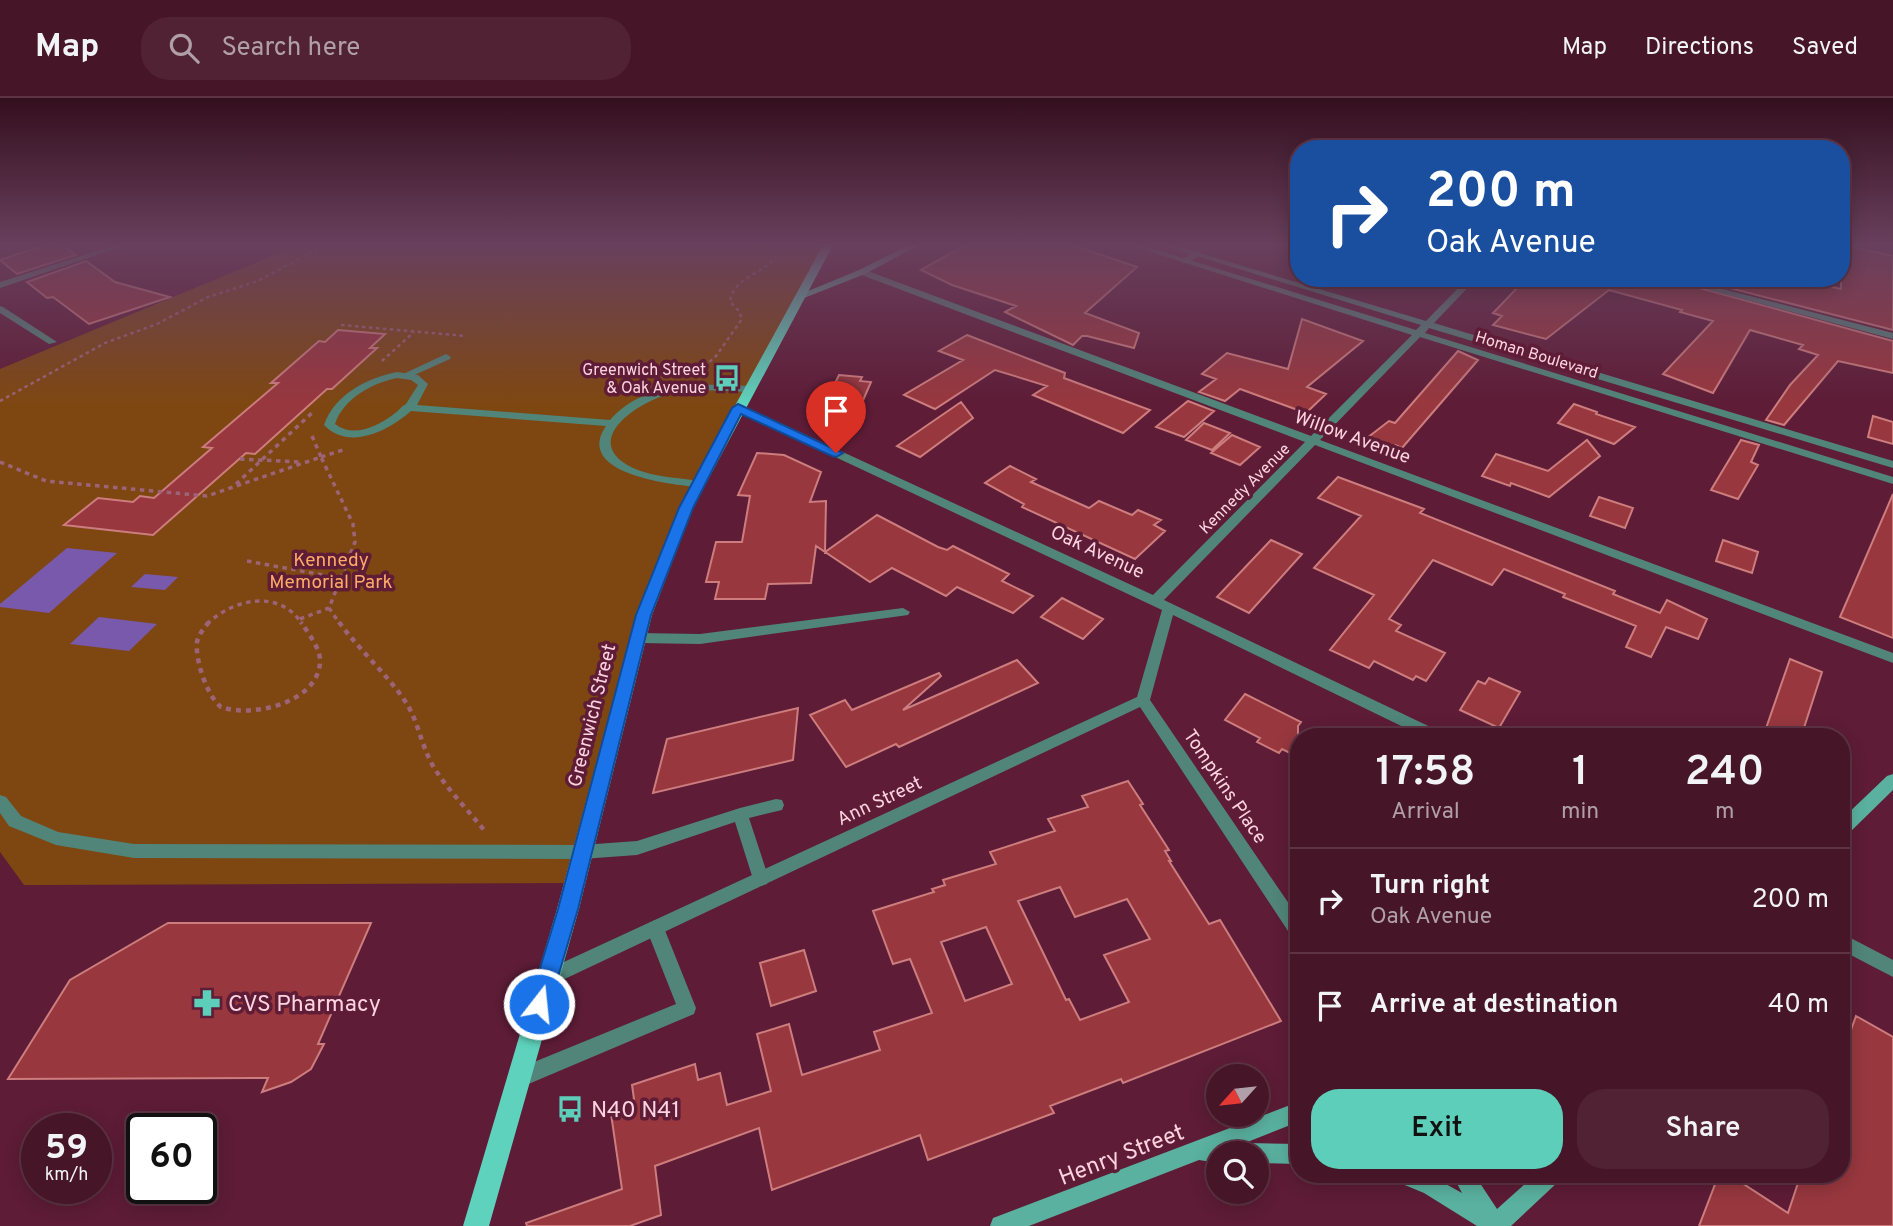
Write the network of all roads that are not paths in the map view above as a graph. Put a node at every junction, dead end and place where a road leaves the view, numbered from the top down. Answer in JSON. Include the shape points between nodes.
{"nodes":[{"id":1,"x":800,"y":298,"type":"edge"},
{"id":2,"x":930,"y":298,"type":"edge"},
{"id":3,"x":1302,"y":298,"type":"edge"},
{"id":4,"x":1340,"y":298,"type":"edge"},
{"id":5,"x":1453,"y":298,"type":"edge"},
{"id":6,"x":1746,"y":298,"type":"edge"},
{"id":7,"x":0,"y":309,"type":"edge"},
{"id":8,"x":1427,"y":324,"type":"junction"},
{"id":9,"x":1418,"y":334,"type":"junction"},
{"id":10,"x":1893,"y":336,"type":"edge"},
{"id":11,"x":52,"y":342,"type":"dead end"},
{"id":12,"x":446,"y":357,"type":"dead end"},
{"id":13,"x":406,"y":375,"type":"junction"},
{"id":14,"x":748,"y":389,"type":"junction"},
{"id":15,"x":406,"y":407,"type":"junction"},
{"id":16,"x":738,"y":408,"type":"junction"},
{"id":17,"x":1718,"y":412,"type":"junction"},
{"id":18,"x":611,"y":423,"type":"junction"},
{"id":19,"x":1712,"y":425,"type":"junction"},
{"id":20,"x":1312,"y":441,"type":"junction"},
{"id":21,"x":1893,"y":465,"type":"edge"},
{"id":22,"x":1893,"y":481,"type":"edge"},
{"id":23,"x":698,"y":484,"type":"junction"},
{"id":24,"x":1162,"y":604,"type":"junction"},
{"id":25,"x":903,"y":612,"type":"dead end"},
{"id":26,"x":638,"y":638,"type":"junction"},
{"id":27,"x":1893,"y":658,"type":"edge"},
{"id":28,"x":1143,"y":700,"type":"junction"},
{"id":29,"x":1419,"y":728,"type":"edge"},
{"id":30,"x":1893,"y":780,"type":"edge"},
{"id":31,"x":0,"y":801,"type":"edge"},
{"id":32,"x":776,"y":805,"type":"dead end"},
{"id":33,"x":740,"y":814,"type":"junction"},
{"id":34,"x":1850,"y":822,"type":"edge"},
{"id":35,"x":582,"y":852,"type":"junction"},
{"id":36,"x":761,"y":879,"type":"junction"},
{"id":37,"x":1290,"y":918,"type":"edge"},
{"id":38,"x":655,"y":928,"type":"junction"},
{"id":39,"x":1850,"y":946,"type":"edge"},
{"id":40,"x":1893,"y":969,"type":"edge"},
{"id":41,"x":546,"y":979,"type":"junction"},
{"id":42,"x":519,"y":1077,"type":"junction"},
{"id":43,"x":1290,"y":1115,"type":"edge"},
{"id":44,"x":1195,"y":1152,"type":"junction"},
{"id":45,"x":1290,"y":1154,"type":"edge"},
{"id":46,"x":1424,"y":1183,"type":"edge"},
{"id":47,"x":1468,"y":1183,"type":"edge"},
{"id":48,"x":1542,"y":1183,"type":"edge"},
{"id":49,"x":476,"y":1226,"type":"edge"},
{"id":50,"x":1001,"y":1226,"type":"edge"},
{"id":51,"x":1496,"y":1226,"type":"edge"}],
"edges":[{"from":1,"to":14,"type":"main road","name":"Greenwich Street"},
{"from":2,"to":20,"type":"street","name":"Willow Avenue"},
{"from":3,"to":9,"type":"street","name":"Homan Boulevard"},
{"from":4,"to":8,"type":"street","name":"Homan Boulevard"},
{"from":5,"to":8,"type":"street","name":"Kennedy Avenue"},
{"from":6,"to":10,"type":"street"},
{"from":7,"to":11,"type":"street"},
{"from":8,"to":9,"type":"street","name":"Kennedy Avenue"},
{"from":8,"to":17,"type":"street","name":"Homan Boulevard"},
{"from":9,"to":19,"type":"street","name":"Homan Boulevard"},
{"from":9,"to":20,"type":"street","name":"Kennedy Avenue"},
{"from":12,"to":13,"type":"street"},
{"from":13,"to":15,"type":"street","via":[[423,384]]},
{"from":13,"to":15,"type":"street","via":[[368,383],[334,414],[329,425],[347,434],[369,432],[389,424]]},
{"from":14,"to":16,"type":"main road","name":"Greenwich Street"},
{"from":14,"to":18,"type":"street","via":[[676,390],[645,399]]},
{"from":15,"to":18,"type":"street"},
{"from":16,"to":23,"type":"main road","name":"Greenwich Street"},
{"from":16,"to":24,"type":"street","name":"Oak Avenue"},
{"from":17,"to":19,"type":"street"},
{"from":17,"to":21,"type":"street","name":"Homan Boulevard"},
{"from":18,"to":23,"type":"street","via":[[606,444],[618,464],[636,473]]},
{"from":19,"to":22,"type":"street","name":"Homan Boulevard"},
{"from":20,"to":24,"type":"street","name":"Kennedy Avenue"},
{"from":20,"to":27,"type":"street","name":"Willow Avenue"},
{"from":23,"to":26,"type":"main road","name":"Greenwich Street"},
{"from":24,"to":28,"type":"street"},
{"from":24,"to":29,"type":"street","name":"Oak Avenue"},
{"from":25,"to":26,"type":"street","via":[[700,639]]},
{"from":26,"to":35,"type":"main road","name":"Greenwich Street"},
{"from":28,"to":36,"type":"street","name":"Ann Street"},
{"from":28,"to":37,"type":"street","name":"Tompkins Place"},
{"from":30,"to":34,"type":"main road"},
{"from":31,"to":35,"type":"street","via":[[15,821],[56,838],[134,851]]},
{"from":32,"to":33,"type":"street"},
{"from":33,"to":35,"type":"street","via":[[636,848]]},
{"from":33,"to":36,"type":"street"},
{"from":35,"to":41,"type":"main road","name":"Greenwich Street"},
{"from":36,"to":38,"type":"street","name":"Ann Street"},
{"from":38,"to":41,"type":"street","name":"Ann Street"},
{"from":38,"to":42,"type":"street","via":[[688,1008]]},
{"from":39,"to":40,"type":"street"},
{"from":41,"to":42,"type":"main road","name":"Greenwich Street"},
{"from":42,"to":49,"type":"main road","name":"Greenwich Street"},
{"from":43,"to":44,"type":"main road","name":"Henry Street"},
{"from":44,"to":45,"type":"main road"},
{"from":44,"to":50,"type":"main road","name":"Henry Street"},
{"from":46,"to":51,"type":"main road"},
{"from":47,"to":51,"type":"main road"},
{"from":48,"to":51,"type":"main road"}]}
